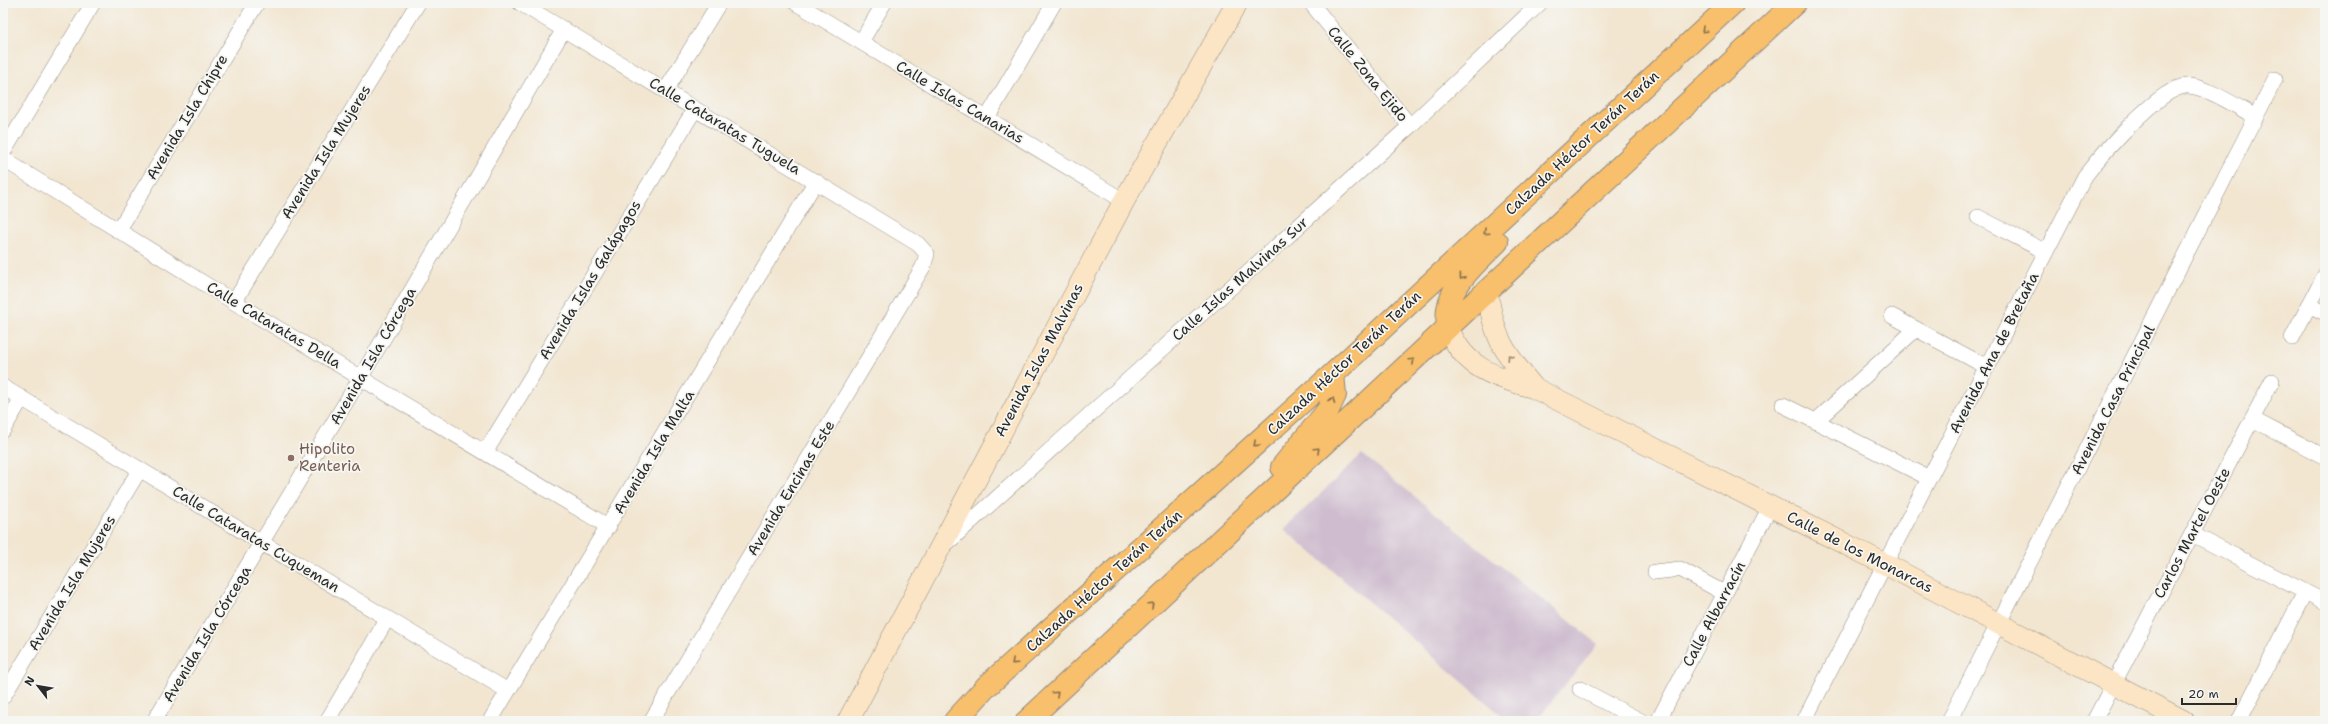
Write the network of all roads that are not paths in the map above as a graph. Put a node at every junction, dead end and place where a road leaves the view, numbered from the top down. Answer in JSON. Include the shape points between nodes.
{"nodes":[{"id":1,"x":93,"y":3,"type":"edge"},
{"id":2,"x":257,"y":3,"type":"edge"},
{"id":3,"x":418,"y":3,"type":"edge"},
{"id":4,"x":520,"y":3,"type":"edge"},
{"id":5,"x":720,"y":3,"type":"edge"},
{"id":6,"x":796,"y":3,"type":"edge"},
{"id":7,"x":884,"y":3,"type":"edge"},
{"id":8,"x":1054,"y":3,"type":"edge"},
{"id":9,"x":1237,"y":3,"type":"edge"},
{"id":10,"x":1311,"y":3,"type":"edge"},
{"id":11,"x":1540,"y":3,"type":"edge"},
{"id":12,"x":1732,"y":3,"type":"edge"},
{"id":13,"x":1795,"y":3,"type":"edge"},
{"id":14,"x":564,"y":29,"type":"junction"},
{"id":15,"x":861,"y":42,"type":"junction"},
{"id":16,"x":2275,"y":79,"type":"dead end"},
{"id":17,"x":666,"y":90,"type":"junction"},
{"id":18,"x":695,"y":108,"type":"junction"},
{"id":19,"x":2256,"y":117,"type":"junction"},
{"id":20,"x":987,"y":118,"type":"junction"},
{"id":21,"x":1410,"y":126,"type":"junction"},
{"id":22,"x":3,"y":152,"type":"edge"},
{"id":23,"x":3,"y":159,"type":"edge"},
{"id":24,"x":816,"y":181,"type":"junction"},
{"id":25,"x":1528,"y":193,"type":"junction"},
{"id":26,"x":1124,"y":201,"type":"junction"},
{"id":27,"x":1978,"y":217,"type":"dead end"},
{"id":28,"x":118,"y":231,"type":"junction"},
{"id":29,"x":2046,"y":252,"type":"junction"},
{"id":30,"x":927,"y":254,"type":"joint"},
{"id":31,"x":2325,"y":275,"type":"edge"},
{"id":32,"x":1487,"y":290,"type":"junction"},
{"id":33,"x":234,"y":302,"type":"junction"},
{"id":34,"x":2309,"y":305,"type":"junction"},
{"id":35,"x":2325,"y":313,"type":"edge"},
{"id":36,"x":1892,"y":316,"type":"dead end"},
{"id":37,"x":1448,"y":327,"type":"junction"},
{"id":38,"x":1916,"y":329,"type":"junction"},
{"id":39,"x":2292,"y":338,"type":"dead end"},
{"id":40,"x":1987,"y":367,"type":"junction"},
{"id":41,"x":1333,"y":374,"type":"junction"},
{"id":42,"x":361,"y":377,"type":"junction"},
{"id":43,"x":2272,"y":381,"type":"dead end"},
{"id":44,"x":3,"y":387,"type":"edge"},
{"id":45,"x":1534,"y":388,"type":"junction"},
{"id":46,"x":22,"y":398,"type":"junction"},
{"id":47,"x":1783,"y":405,"type":"dead end"},
{"id":48,"x":2252,"y":419,"type":"junction"},
{"id":49,"x":1816,"y":421,"type":"junction"},
{"id":50,"x":3,"y":430,"type":"edge"},
{"id":51,"x":486,"y":451,"type":"junction"},
{"id":52,"x":2325,"y":457,"type":"edge"},
{"id":53,"x":140,"y":470,"type":"junction"},
{"id":54,"x":1930,"y":478,"type":"junction"},
{"id":55,"x":1770,"y":506,"type":"junction"},
{"id":56,"x":1252,"y":511,"type":"junction"},
{"id":57,"x":609,"y":527,"type":"junction"},
{"id":58,"x":2192,"y":534,"type":"junction"},
{"id":59,"x":262,"y":543,"type":"junction"},
{"id":60,"x":936,"y":553,"type":"junction"},
{"id":61,"x":1885,"y":564,"type":"junction"},
{"id":62,"x":1654,"y":572,"type":"dead end"},
{"id":63,"x":2305,"y":592,"type":"junction"},
{"id":64,"x":1724,"y":593,"type":"junction"},
{"id":65,"x":2325,"y":602,"type":"edge"},
{"id":66,"x":387,"y":619,"type":"junction"},
{"id":67,"x":1999,"y":625,"type":"junction"},
{"id":68,"x":2112,"y":685,"type":"junction"},
{"id":69,"x":1580,"y":688,"type":"dead end"},
{"id":70,"x":508,"y":692,"type":"junction"},
{"id":71,"x":3,"y":697,"type":"edge"},
{"id":72,"x":154,"y":721,"type":"edge"},
{"id":73,"x":327,"y":721,"type":"edge"},
{"id":74,"x":490,"y":721,"type":"edge"},
{"id":75,"x":651,"y":721,"type":"edge"},
{"id":76,"x":848,"y":721,"type":"edge"},
{"id":77,"x":955,"y":721,"type":"edge"},
{"id":78,"x":1027,"y":721,"type":"edge"},
{"id":79,"x":1641,"y":721,"type":"edge"},
{"id":80,"x":1658,"y":721,"type":"edge"},
{"id":81,"x":1804,"y":721,"type":"edge"},
{"id":82,"x":1949,"y":721,"type":"edge"},
{"id":83,"x":2094,"y":721,"type":"edge"},
{"id":84,"x":2184,"y":721,"type":"edge"},
{"id":85,"x":2239,"y":721,"type":"edge"}],
"edges":[{"from":1,"to":22,"type":"street"},
{"from":2,"to":28,"type":"street","name":"Avenida Isla Chipre"},
{"from":3,"to":33,"type":"street","name":"Avenida Isla Mujeres"},
{"from":4,"to":14,"type":"street","name":"Calle Cataratas Tuguela"},
{"from":5,"to":17,"type":"street"},
{"from":6,"to":15,"type":"street","name":"Calle Islas Canarias"},
{"from":7,"to":15,"type":"street"},
{"from":8,"to":20,"type":"street"},
{"from":9,"to":26,"type":"street","name":"Avenida Islas Malvinas"},
{"from":10,"to":21,"type":"street","name":"Calle Zona Ejido"},
{"from":11,"to":21,"type":"street","name":"Calle Islas Malvinas Sur"},
{"from":12,"to":25,"type":"main road","name":"Calzada Héctor Terán Terán","one_way":true},
{"from":13,"to":32,"type":"main road"},
{"from":14,"to":17,"type":"street","name":"Calle Cataratas Tuguela"},
{"from":14,"to":42,"type":"street","name":"Avenida Isla Córcega"},
{"from":15,"to":20,"type":"street","name":"Calle Islas Canarias"},
{"from":16,"to":19,"type":"street","name":"Avenida Casa Principal"},
{"from":17,"to":18,"type":"street","name":"Calle Cataratas Tuguela"},
{"from":18,"to":24,"type":"street","name":"Calle Cataratas Tuguela"},
{"from":18,"to":51,"type":"street","name":"Avenida Islas Galápagos"},
{"from":19,"to":29,"type":"street","name":"Avenida Ana de Bretaña","via":[[2199,88],[2176,88],[2156,101],[2100,157],[2085,176]]},
{"from":19,"to":67,"type":"street","name":"Avenida Casa Principal"},
{"from":20,"to":26,"type":"street","name":"Calle Islas Canarias"},
{"from":21,"to":60,"type":"street","name":"Calle Islas Malvinas Sur"},
{"from":23,"to":28,"type":"street","name":"Calle Cataratas Della"},
{"from":24,"to":30,"type":"street","name":"Calle Cataratas Tuguela","via":[[918,244]]},
{"from":24,"to":57,"type":"street","name":"Avenida Isla Malta"},
{"from":25,"to":37,"type":"main road","one_way":true,"via":[[1520,213],[1508,231],[1464,274],[1454,289],[1446,315]]},
{"from":25,"to":41,"type":"main road","name":"Calzada Héctor Terán Terán","one_way":true},
{"from":26,"to":60,"type":"street","name":"Avenida Islas Malvinas"},
{"from":27,"to":29,"type":"street"},
{"from":28,"to":33,"type":"street","name":"Calle Cataratas Della"},
{"from":29,"to":40,"type":"street","name":"Avenida Ana de Bretaña"},
{"from":30,"to":75,"type":"street","name":"Avenida Encinas Este","via":[[923,267]]},
{"from":31,"to":34,"type":"street"},
{"from":32,"to":37,"type":"main road"},
{"from":45,"to":32,"type":"street","name":"Calle de los Monarcas","one_way":true,"via":[[1498,339],[1491,319]]},
{"from":33,"to":42,"type":"street","name":"Calle Cataratas Della"},
{"from":34,"to":35,"type":"street"},
{"from":34,"to":39,"type":"street"},
{"from":36,"to":38,"type":"street"},
{"from":37,"to":45,"type":"street","name":"Calle de los Monarcas","via":[[1454,343],[1464,356],[1480,368],[1492,375]]},
{"from":56,"to":37,"type":"main road","one_way":true},
{"from":38,"to":40,"type":"street"},
{"from":38,"to":49,"type":"street"},
{"from":40,"to":54,"type":"street","name":"Avenida Ana de Bretaña"},
{"from":56,"to":41,"type":"main road","one_way":true,"via":[[1268,484],[1328,410],[1335,395]]},
{"from":41,"to":77,"type":"main road","name":"Calzada Héctor Terán Terán","one_way":true,"via":[[986,687]]},
{"from":42,"to":51,"type":"street","name":"Calle Cataratas Della"},
{"from":42,"to":59,"type":"street","name":"Avenida Isla Córcega"},
{"from":43,"to":48,"type":"street","name":"Carlos Martel Oeste"},
{"from":44,"to":46,"type":"street","name":"Calle Cataratas Cuqueman"},
{"from":45,"to":55,"type":"street","name":"Calle de los Monarcas"},
{"from":46,"to":50,"type":"street"},
{"from":46,"to":53,"type":"street","name":"Calle Cataratas Cuqueman"},
{"from":47,"to":49,"type":"street"},
{"from":48,"to":52,"type":"street"},
{"from":48,"to":58,"type":"street","name":"Carlos Martel Oeste"},
{"from":49,"to":54,"type":"street"},
{"from":51,"to":57,"type":"street","name":"Calle Cataratas Della"},
{"from":53,"to":59,"type":"street","name":"Calle Cataratas Cuqueman"},
{"from":53,"to":71,"type":"street","name":"Avenida Isla Mujeres"},
{"from":54,"to":61,"type":"street","name":"Avenida Ana de Bretaña"},
{"from":55,"to":61,"type":"street","name":"Calle de los Monarcas"},
{"from":55,"to":64,"type":"street","name":"Calle Albarracín"},
{"from":78,"to":56,"type":"main road","one_way":true},
{"from":57,"to":70,"type":"street","name":"Avenida Isla Malta"},
{"from":58,"to":63,"type":"street"},
{"from":58,"to":68,"type":"street","name":"Carlos Martel Oeste"},
{"from":59,"to":66,"type":"street","name":"Calle Cataratas Cuqueman"},
{"from":59,"to":72,"type":"street","name":"Avenida Isla Córcega"},
{"from":60,"to":76,"type":"street","name":"Avenida Islas Malvinas"},
{"from":61,"to":67,"type":"street","name":"Calle de los Monarcas"},
{"from":61,"to":81,"type":"street","name":"Avenida Ana de Bretaña"},
{"from":62,"to":64,"type":"street","via":[[1680,569]]},
{"from":63,"to":65,"type":"street"},
{"from":63,"to":85,"type":"street"},
{"from":64,"to":80,"type":"street","name":"Calle Albarracín"},
{"from":66,"to":70,"type":"street","name":"Calle Cataratas Cuqueman"},
{"from":66,"to":73,"type":"street"},
{"from":67,"to":68,"type":"street","name":"Calle de los Monarcas"},
{"from":67,"to":82,"type":"street","name":"Avenida Casa Principal"},
{"from":68,"to":83,"type":"street","name":"Carlos Martel Oeste"},
{"from":68,"to":84,"type":"street","name":"Calle de los Monarcas"},
{"from":69,"to":79,"type":"street"},
{"from":70,"to":74,"type":"street","name":"Avenida Isla Malta"}]}
